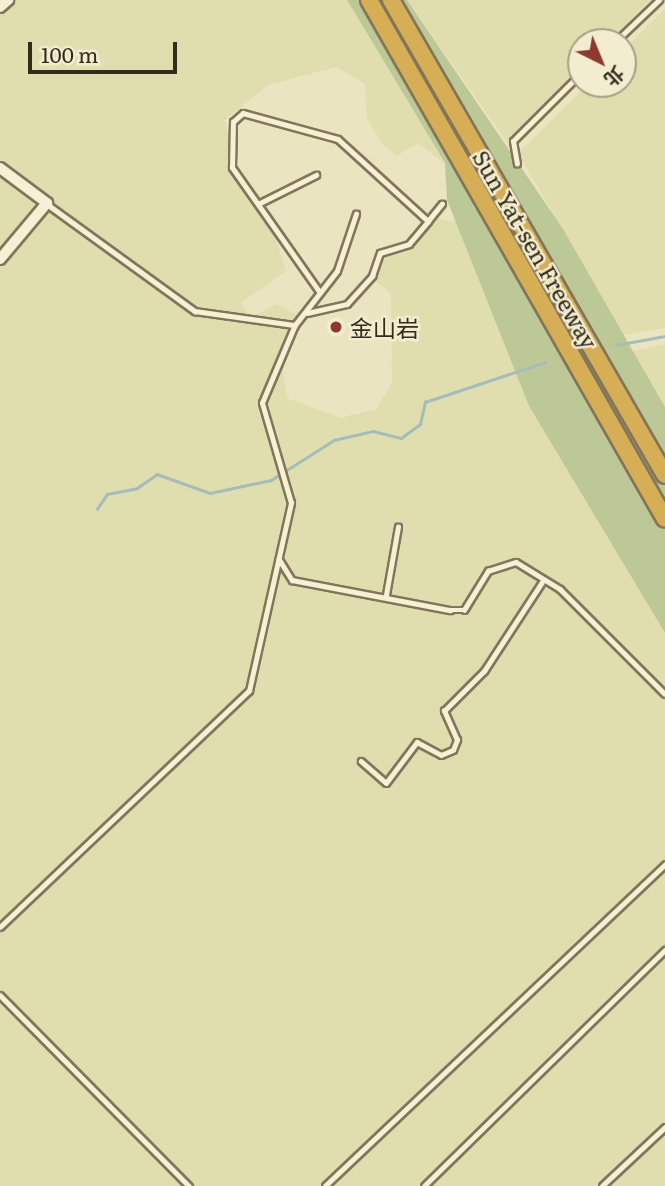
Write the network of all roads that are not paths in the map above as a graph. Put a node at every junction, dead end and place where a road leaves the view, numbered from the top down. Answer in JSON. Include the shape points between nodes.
{"nodes":[{"id":1,"x":8,"y":0,"type":"edge"},
{"id":2,"x":369,"y":0,"type":"edge"},
{"id":3,"x":391,"y":0,"type":"edge"},
{"id":4,"x":659,"y":0,"type":"edge"},
{"id":5,"x":0,"y":7,"type":"edge"},
{"id":6,"x":630,"y":28,"type":"edge"},
{"id":7,"x":567,"y":87,"type":"edge"},
{"id":8,"x":517,"y":164,"type":"dead end"},
{"id":9,"x":0,"y":168,"type":"edge"},
{"id":10,"x":316,"y":176,"type":"dead end"},
{"id":11,"x":47,"y":203,"type":"junction"},
{"id":12,"x":258,"y":204,"type":"junction"},
{"id":13,"x":442,"y":204,"type":"dead end"},
{"id":14,"x":356,"y":214,"type":"dead end"},
{"id":15,"x":428,"y":221,"type":"junction"},
{"id":16,"x":0,"y":259,"type":"edge"},
{"id":17,"x":320,"y":293,"type":"junction"},
{"id":18,"x":306,"y":313,"type":"junction"},
{"id":19,"x":295,"y":325,"type":"junction"},
{"id":20,"x":665,"y":475,"type":"edge"},
{"id":21,"x":665,"y":519,"type":"edge"},
{"id":22,"x":398,"y":527,"type":"dead end"},
{"id":23,"x":279,"y":558,"type":"junction"},
{"id":24,"x":542,"y":582,"type":"junction"},
{"id":25,"x":386,"y":596,"type":"junction"},
{"id":26,"x":665,"y":694,"type":"edge"},
{"id":27,"x":361,"y":761,"type":"dead end"},
{"id":28,"x":665,"y":864,"type":"edge"},
{"id":29,"x":0,"y":927,"type":"edge"},
{"id":30,"x":665,"y":950,"type":"edge"},
{"id":31,"x":0,"y":995,"type":"edge"},
{"id":32,"x":665,"y":1127,"type":"edge"},
{"id":33,"x":189,"y":1186,"type":"edge"},
{"id":34,"x":325,"y":1186,"type":"edge"},
{"id":35,"x":424,"y":1186,"type":"edge"},
{"id":36,"x":602,"y":1186,"type":"edge"}],
"edges":[{"from":1,"to":5,"type":"street"},
{"from":2,"to":21,"type":"highway","name":"Sun Yat-sen Freeway"},
{"from":3,"to":20,"type":"highway","name":"Sun Yat-sen Freeway"},
{"from":4,"to":6,"type":"lane"},
{"from":7,"to":8,"type":"lane","via":[[513,141]]},
{"from":9,"to":11,"type":"street"},
{"from":10,"to":12,"type":"lane"},
{"from":11,"to":16,"type":"street"},
{"from":11,"to":19,"type":"lane","via":[[195,311]]},
{"from":12,"to":15,"type":"lane","via":[[232,168],[233,121],[243,113],[338,139]]},
{"from":12,"to":17,"type":"lane"},
{"from":13,"to":15,"type":"lane"},
{"from":14,"to":17,"type":"lane","via":[[337,271]]},
{"from":15,"to":18,"type":"lane","via":[[409,244],[380,253],[372,276],[347,304]]},
{"from":17,"to":18,"type":"lane"},
{"from":18,"to":19,"type":"lane"},
{"from":19,"to":23,"type":"lane","via":[[262,403],[268,441],[291,489]]},
{"from":22,"to":25,"type":"lane"},
{"from":23,"to":25,"type":"lane","via":[[292,580]]},
{"from":23,"to":29,"type":"lane","via":[[249,691]]},
{"from":24,"to":25,"type":"lane","via":[[507,562],[488,571],[464,610]]},
{"from":24,"to":26,"type":"lane","via":[[560,589]]},
{"from":24,"to":27,"type":"lane","via":[[484,671],[444,711],[457,740],[453,750],[441,755],[417,742],[386,783]]},
{"from":28,"to":34,"type":"lane"},
{"from":30,"to":35,"type":"lane"},
{"from":31,"to":33,"type":"lane"},
{"from":32,"to":36,"type":"lane"}]}
